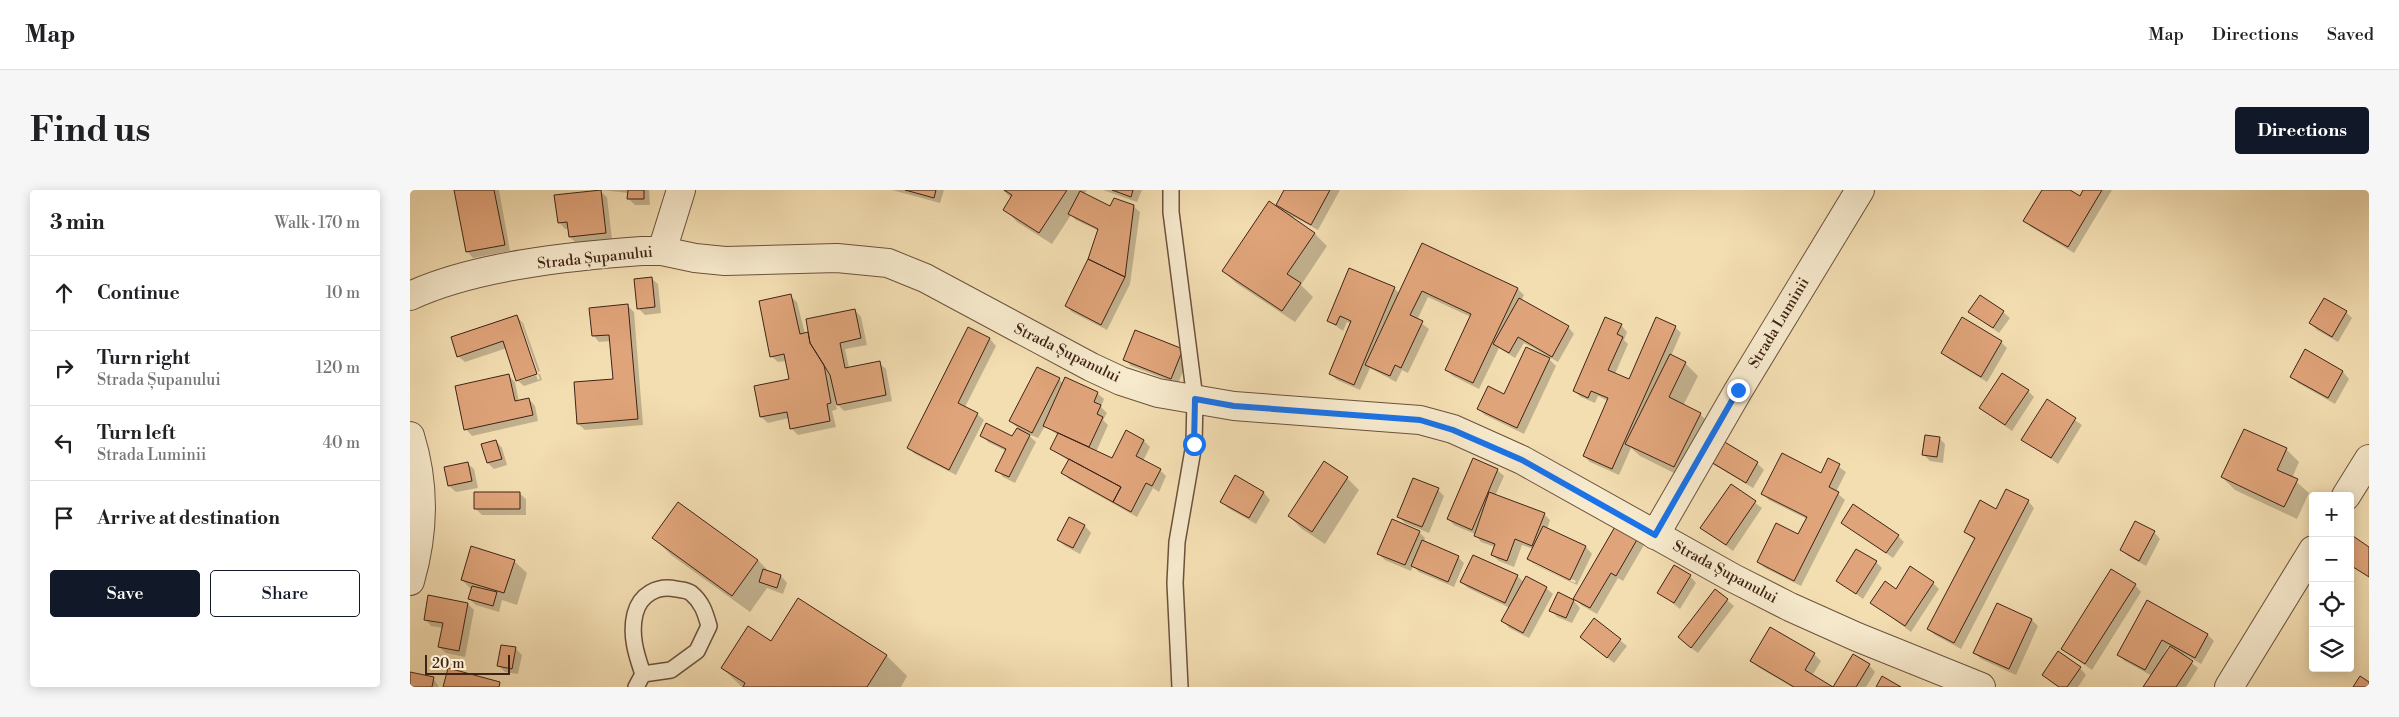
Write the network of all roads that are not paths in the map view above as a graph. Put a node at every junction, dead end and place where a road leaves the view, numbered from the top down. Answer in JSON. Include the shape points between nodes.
{"nodes":[{"id":1,"x":681,"y":190,"type":"edge"},
{"id":2,"x":1171,"y":190,"type":"edge"},
{"id":3,"x":1860,"y":190,"type":"edge"},
{"id":4,"x":662,"y":251,"type":"junction"},
{"id":5,"x":410,"y":296,"type":"edge"},
{"id":6,"x":1195,"y":399,"type":"junction"},
{"id":7,"x":410,"y":436,"type":"edge"},
{"id":8,"x":2369,"y":459,"type":"edge"},
{"id":9,"x":2348,"y":492,"type":"edge"},
{"id":10,"x":1655,"y":535,"type":"junction"},
{"id":11,"x":2309,"y":557,"type":"edge"},
{"id":12,"x":410,"y":581,"type":"edge"},
{"id":13,"x":639,"y":681,"type":"edge"},
{"id":14,"x":1180,"y":687,"type":"edge"},
{"id":15,"x":1981,"y":687,"type":"edge"},
{"id":16,"x":2229,"y":687,"type":"edge"}],
"edges":[{"from":1,"to":4,"type":"street"},
{"from":2,"to":6,"type":"lane","via":[[1171,212]]},
{"from":3,"to":10,"type":"street","name":"Strada Luminii","via":[[1738,390]]},
{"from":4,"to":5,"type":"street","name":"Strada Șupanului","via":[[617,253],[483,272]]},
{"from":4,"to":6,"type":"street","name":"Strada Șupanului","via":[[725,261],[836,258],[888,263],[925,278],[1106,374],[1158,393]]},
{"from":6,"to":10,"type":"street","name":"Strada Șupanului","via":[[1234,406],[1411,419],[1453,430],[1522,460]]},
{"from":6,"to":14,"type":"lane","via":[[1194,444],[1177,542],[1175,583]]},
{"from":7,"to":12,"type":"street","via":[[418,470],[422,515]]},
{"from":8,"to":9,"type":"street"},
{"from":10,"to":15,"type":"street","name":"Strada Șupanului","via":[[1790,607]]},
{"from":11,"to":16,"type":"street"},
{"from":13,"to":13,"type":"lane","via":[[671,670],[697,651],[709,626],[703,606],[689,591],[664,586],[645,595],[636,612],[633,633]]}]}
